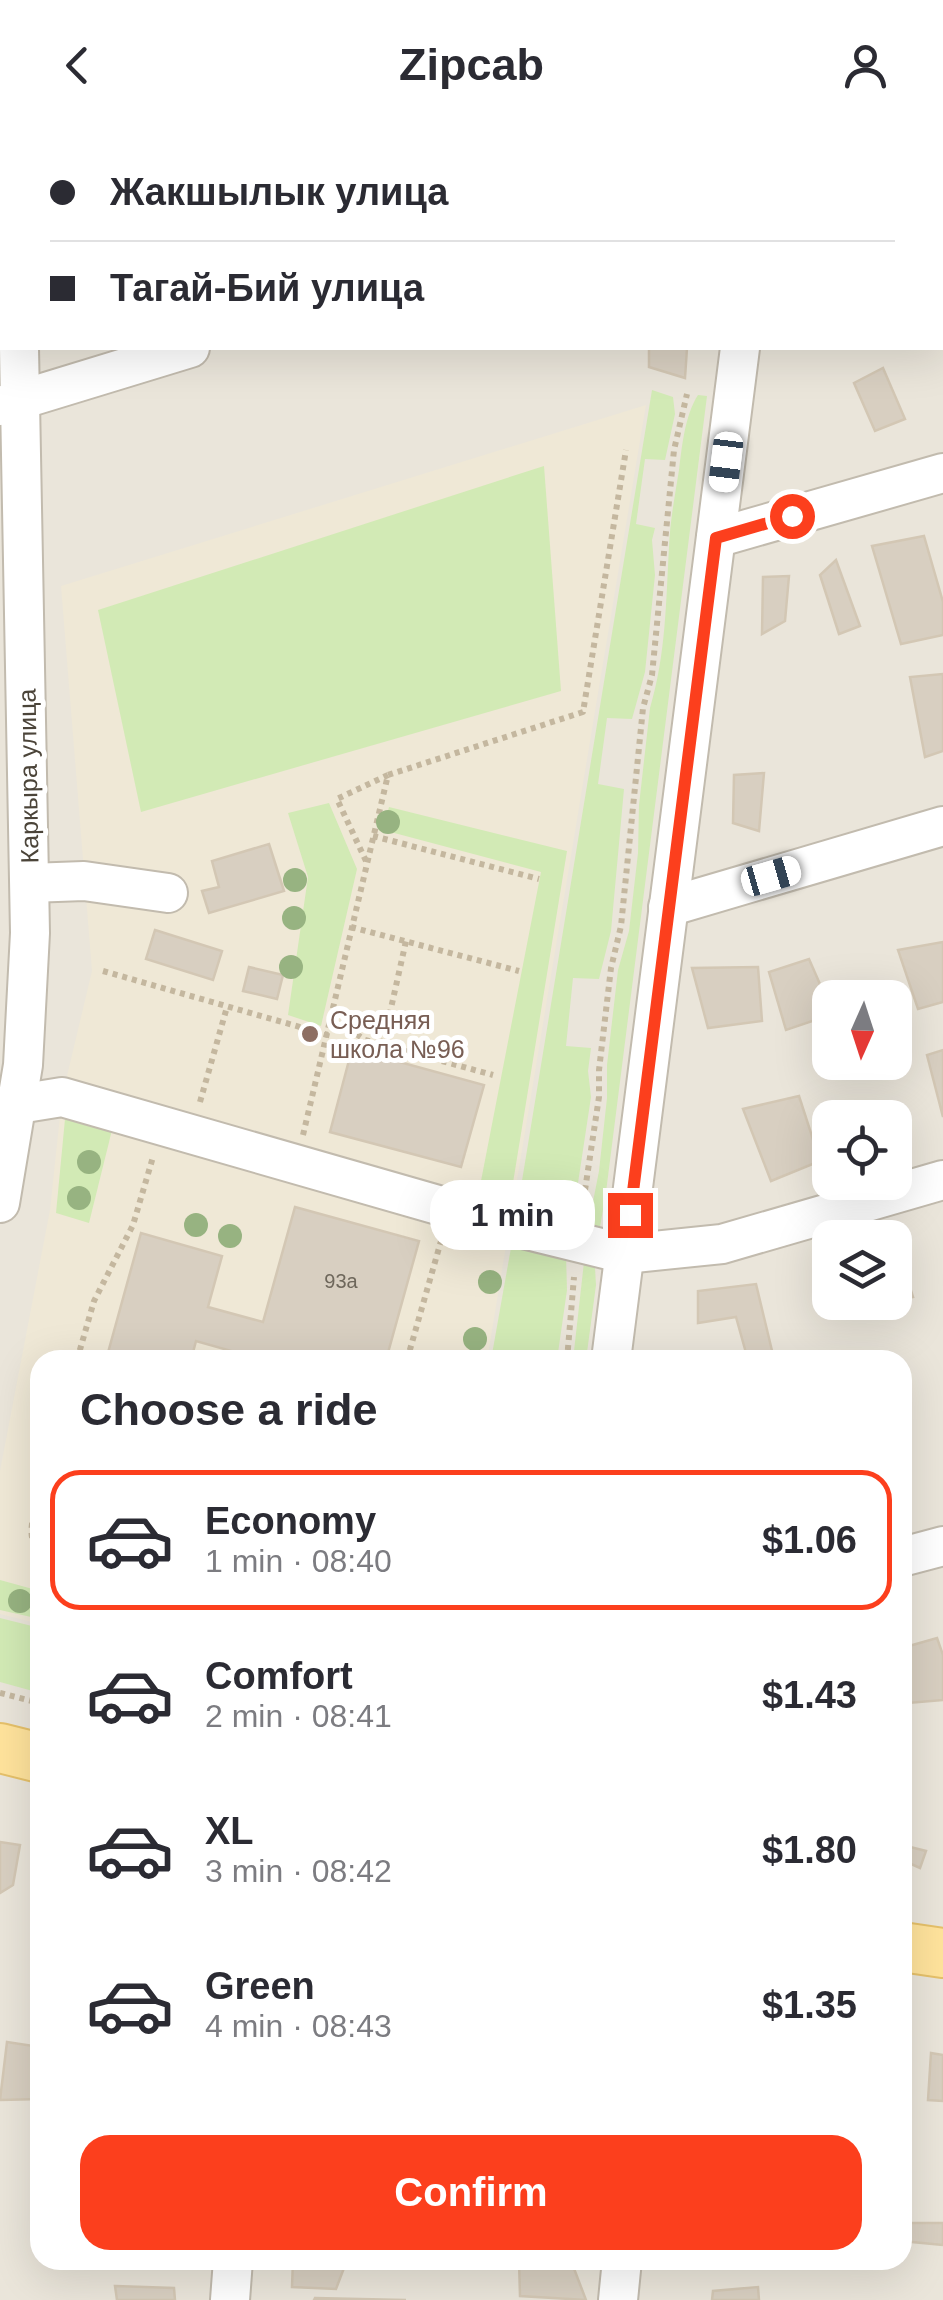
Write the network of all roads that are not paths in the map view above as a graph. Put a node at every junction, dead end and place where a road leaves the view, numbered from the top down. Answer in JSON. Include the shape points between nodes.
{"nodes":[{"id":1,"x":20,"y":350,"type":"edge"},
{"id":2,"x":183,"y":350,"type":"edge"},
{"id":3,"x":740,"y":350,"type":"edge"},
{"id":4,"x":9,"y":403,"type":"edge"},
{"id":5,"x":943,"y":473,"type":"edge"},
{"id":6,"x":716,"y":538,"type":"junction"},
{"id":7,"x":14,"y":755,"type":"edge"},
{"id":8,"x":943,"y":826,"type":"edge"},
{"id":9,"x":30,"y":882,"type":"junction"},
{"id":10,"x":168,"y":893,"type":"dead end"},
{"id":11,"x":668,"y":907,"type":"junction"},
{"id":12,"x":9,"y":1104,"type":"edge"},
{"id":13,"x":943,"y":1180,"type":"edge"},
{"id":14,"x":0,"y":1202,"type":"edge"},
{"id":15,"x":625,"y":1254,"type":"junction"},
{"id":16,"x":612,"y":1350,"type":"edge"},
{"id":17,"x":943,"y":1546,"type":"edge"},
{"id":18,"x":912,"y":1554,"type":"edge"},
{"id":19,"x":0,"y":1748,"type":"edge"},
{"id":20,"x":30,"y":1756,"type":"edge"},
{"id":21,"x":912,"y":1948,"type":"edge"},
{"id":22,"x":943,"y":1952,"type":"edge"},
{"id":23,"x":233,"y":2270,"type":"edge"},
{"id":24,"x":621,"y":2270,"type":"edge"},
{"id":25,"x":230,"y":2300,"type":"edge"},
{"id":26,"x":618,"y":2300,"type":"edge"}],
"edges":[{"from":1,"to":4,"type":"street","name":"Каркыра улица"},
{"from":2,"to":4,"type":"street"},
{"from":3,"to":6,"type":"street"},
{"from":4,"to":7,"type":"street","name":"Каркыра улица"},
{"from":5,"to":6,"type":"street"},
{"from":6,"to":11,"type":"street"},
{"from":7,"to":9,"type":"street","name":"Каркыра улица"},
{"from":8,"to":11,"type":"street"},
{"from":9,"to":10,"type":"street","via":[[84,881]]},
{"from":9,"to":12,"type":"street","name":"Каркыра улица","via":[[24,1046]]},
{"from":11,"to":15,"type":"street"},
{"from":12,"to":14,"type":"street","name":"Каркыра улица"},
{"from":12,"to":15,"type":"street","via":[[62,1097]]},
{"from":13,"to":15,"type":"street","via":[[722,1244]]},
{"from":15,"to":16,"type":"street"},
{"from":17,"to":18,"type":"street"},
{"from":19,"to":20,"type":"main road"},
{"from":21,"to":22,"type":"main road"},
{"from":23,"to":25,"type":"street"},
{"from":24,"to":26,"type":"street"}]}
